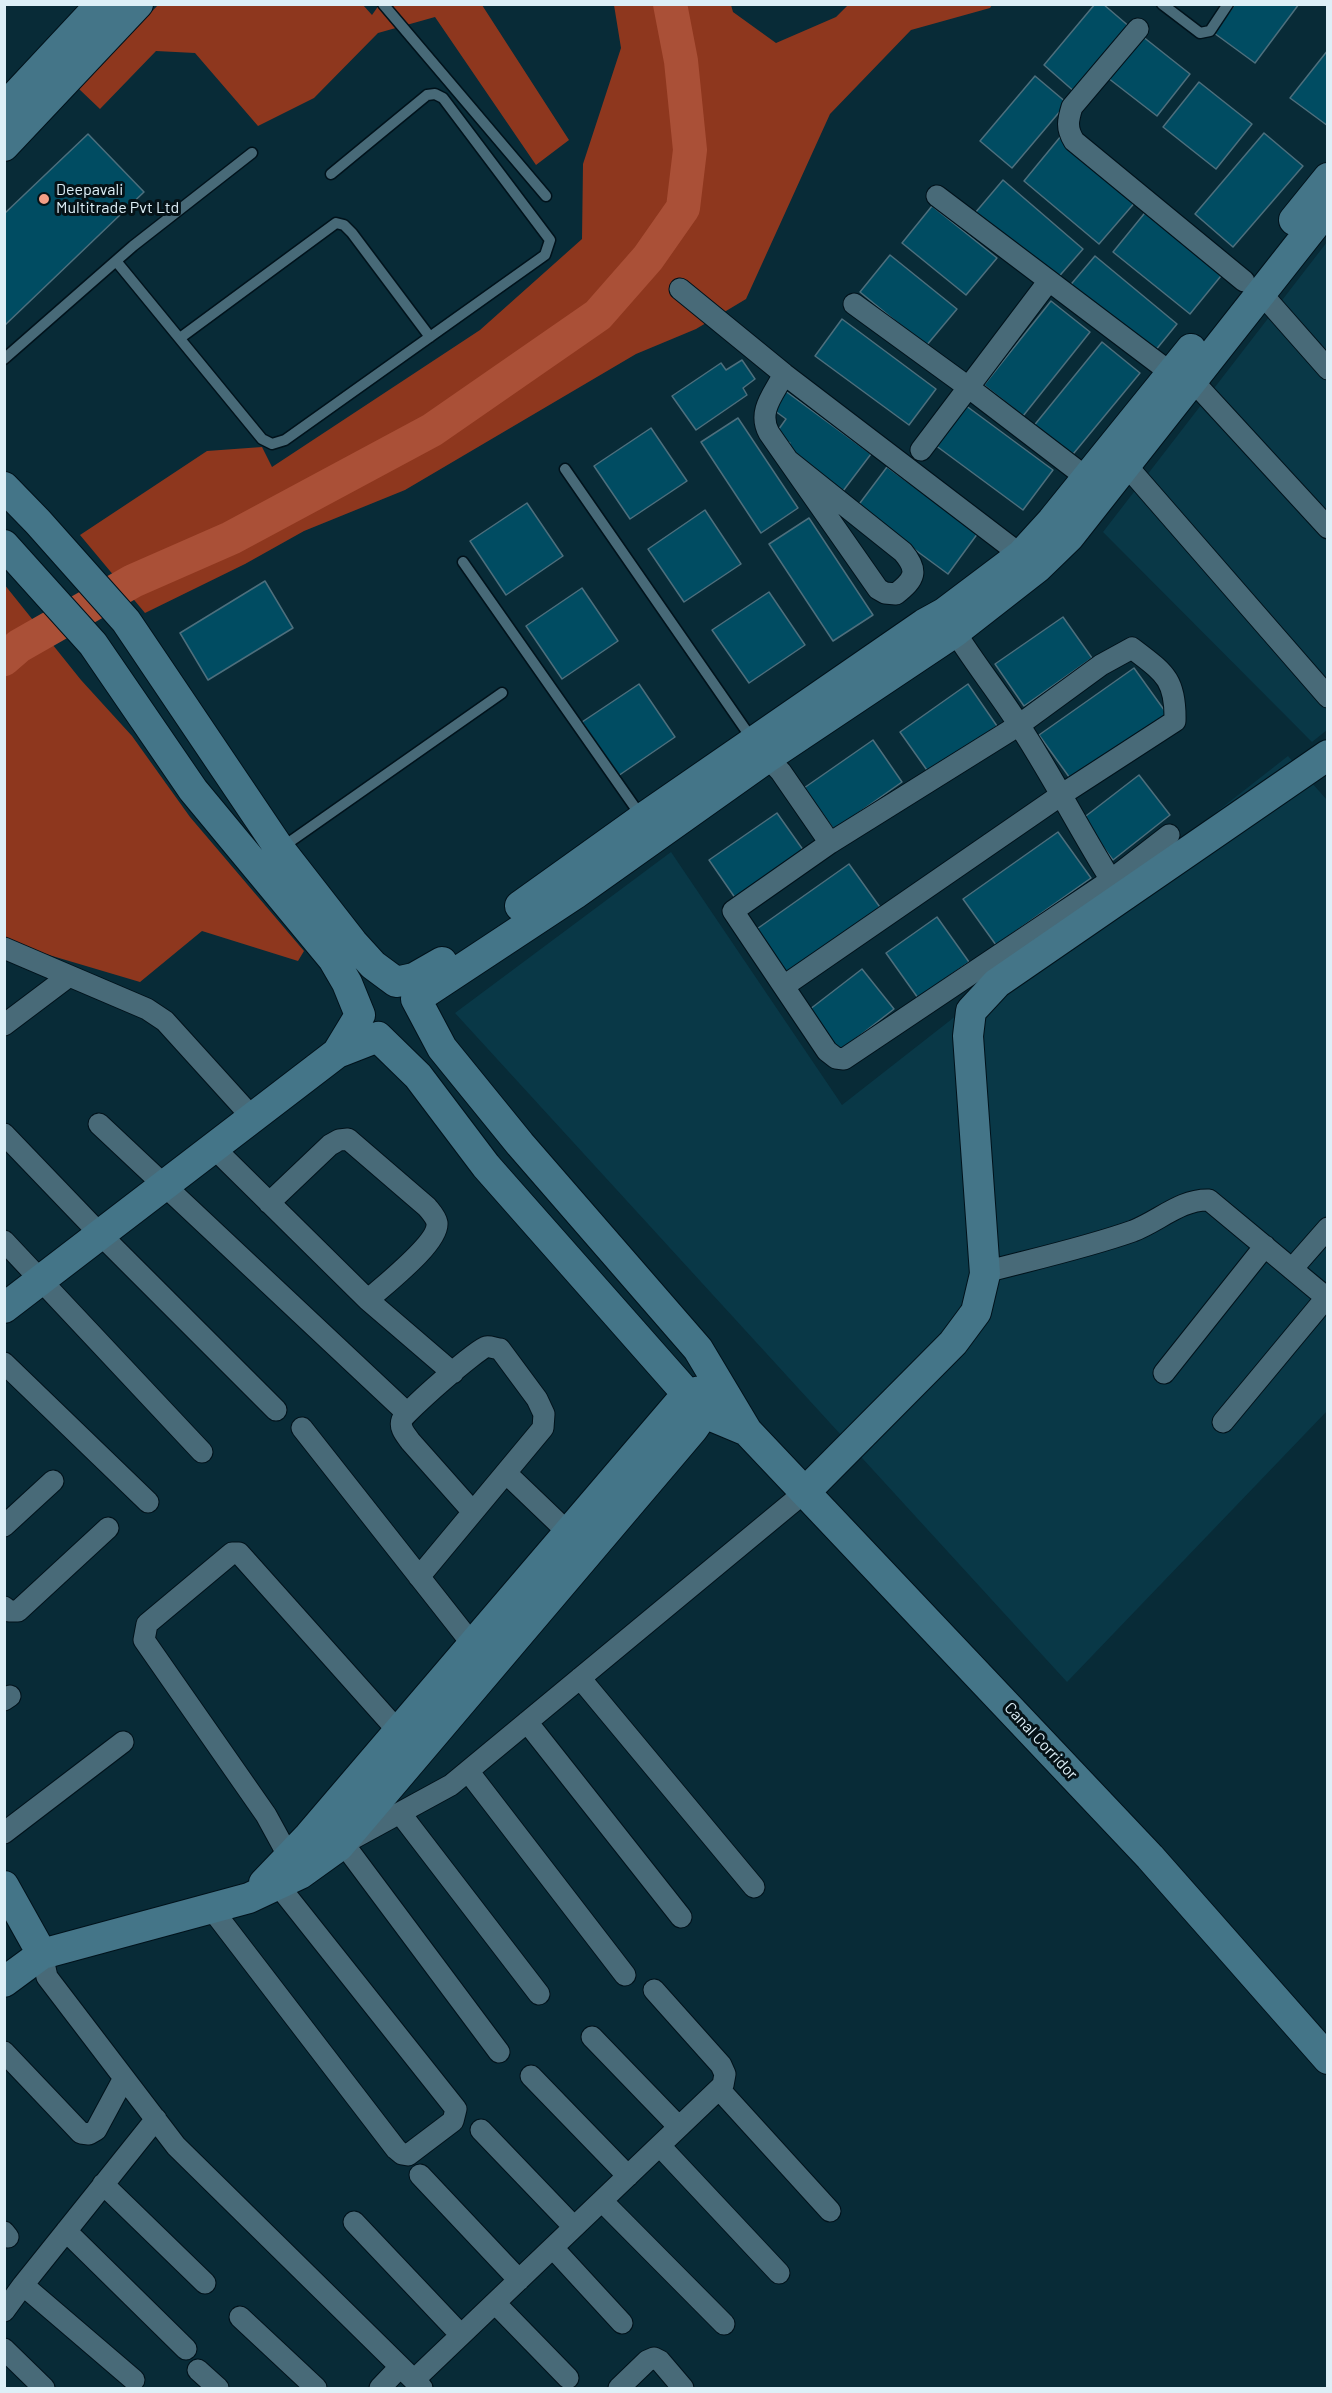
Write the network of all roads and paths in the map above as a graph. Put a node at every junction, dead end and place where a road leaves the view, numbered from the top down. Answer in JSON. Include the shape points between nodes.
{"nodes":[{"id":1,"x":100,"y":4,"type":"edge"},
{"id":2,"x":138,"y":4,"type":"edge"},
{"id":3,"x":383,"y":4,"type":"edge"},
{"id":4,"x":1162,"y":4,"type":"edge"},
{"id":5,"x":1228,"y":4,"type":"edge"},
{"id":6,"x":1138,"y":28,"type":"dead end"},
{"id":7,"x":4,"y":108,"type":"edge"},
{"id":8,"x":4,"y":146,"type":"edge"},
{"id":9,"x":252,"y":153,"type":"dead end"},
{"id":10,"x":331,"y":174,"type":"dead end"},
{"id":11,"x":1328,"y":178,"type":"edge"},
{"id":12,"x":546,"y":196,"type":"dead end"},
{"id":13,"x":937,"y":196,"type":"dead end"},
{"id":14,"x":1326,"y":212,"type":"edge"},
{"id":15,"x":116,"y":261,"type":"junction"},
{"id":16,"x":1048,"y":282,"type":"junction"},
{"id":17,"x":1253,"y":287,"type":"junction"},
{"id":18,"x":680,"y":289,"type":"dead end"},
{"id":19,"x":854,"y":304,"type":"dead end"},
{"id":20,"x":430,"y":337,"type":"junction"},
{"id":21,"x":180,"y":338,"type":"junction"},
{"id":22,"x":4,"y":359,"type":"edge"},
{"id":23,"x":1328,"y":369,"type":"edge"},
{"id":24,"x":784,"y":374,"type":"junction"},
{"id":25,"x":1181,"y":377,"type":"junction"},
{"id":26,"x":968,"y":387,"type":"junction"},
{"id":27,"x":921,"y":450,"type":"dead end"},
{"id":28,"x":789,"y":461,"type":"junction"},
{"id":29,"x":1126,"y":465,"type":"junction"},
{"id":30,"x":566,"y":469,"type":"dead end"},
{"id":31,"x":1087,"y":478,"type":"junction"},
{"id":32,"x":4,"y":487,"type":"edge"},
{"id":33,"x":1328,"y":528,"type":"edge"},
{"id":34,"x":1035,"y":551,"type":"junction"},
{"id":35,"x":14,"y":555,"type":"edge"},
{"id":36,"x":463,"y":562,"type":"dead end"},
{"id":37,"x":950,"y":623,"type":"junction"},
{"id":38,"x":502,"y":693,"type":"dead end"},
{"id":39,"x":1328,"y":697,"type":"edge"},
{"id":40,"x":1019,"y":725,"type":"junction"},
{"id":41,"x":761,"y":750,"type":"junction"},
{"id":42,"x":1328,"y":755,"type":"edge"},
{"id":43,"x":1060,"y":795,"type":"junction"},
{"id":44,"x":643,"y":818,"type":"junction"},
{"id":45,"x":1169,"y":836,"type":"dead end"},
{"id":46,"x":830,"y":843,"type":"junction"},
{"id":47,"x":279,"y":849,"type":"junction"},
{"id":48,"x":1111,"y":880,"type":"junction"},
{"id":49,"x":4,"y":948,"type":"edge"},
{"id":50,"x":69,"y":976,"type":"junction"},
{"id":51,"x":784,"y":986,"type":"junction"},
{"id":52,"x":406,"y":990,"type":"junction"},
{"id":53,"x":4,"y":1025,"type":"edge"},
{"id":54,"x":369,"y":1026,"type":"junction"},
{"id":55,"x":252,"y":1117,"type":"junction"},
{"id":56,"x":99,"y":1124,"type":"dead end"},
{"id":57,"x":4,"y":1134,"type":"edge"},
{"id":58,"x":213,"y":1147,"type":"junction"},
{"id":59,"x":164,"y":1185,"type":"junction"},
{"id":60,"x":269,"y":1203,"type":"junction"},
{"id":61,"x":1328,"y":1228,"type":"edge"},
{"id":62,"x":100,"y":1234,"type":"junction"},
{"id":63,"x":4,"y":1241,"type":"edge"},
{"id":64,"x":1265,"y":1245,"type":"junction"},
{"id":65,"x":1292,"y":1269,"type":"junction"},
{"id":66,"x":985,"y":1272,"type":"junction"},
{"id":67,"x":40,"y":1280,"type":"junction"},
{"id":68,"x":1327,"y":1299,"type":"edge"},
{"id":69,"x":368,"y":1300,"type":"junction"},
{"id":70,"x":4,"y":1308,"type":"edge"},
{"id":71,"x":4,"y":1363,"type":"edge"},
{"id":72,"x":453,"y":1373,"type":"junction"},
{"id":73,"x":1164,"y":1373,"type":"dead end"},
{"id":74,"x":722,"y":1387,"type":"junction"},
{"id":75,"x":696,"y":1403,"type":"junction"},
{"id":76,"x":276,"y":1410,"type":"dead end"},
{"id":77,"x":407,"y":1413,"type":"junction"},
{"id":78,"x":1223,"y":1422,"type":"dead end"},
{"id":79,"x":302,"y":1428,"type":"dead end"},
{"id":80,"x":747,"y":1431,"type":"junction"},
{"id":81,"x":202,"y":1452,"type":"dead end"},
{"id":82,"x":506,"y":1473,"type":"junction"},
{"id":83,"x":53,"y":1481,"type":"dead end"},
{"id":84,"x":805,"y":1491,"type":"junction"},
{"id":85,"x":148,"y":1502,"type":"dead end"},
{"id":86,"x":473,"y":1512,"type":"junction"},
{"id":87,"x":4,"y":1526,"type":"edge"},
{"id":88,"x":108,"y":1528,"type":"dead end"},
{"id":89,"x":579,"y":1542,"type":"junction"},
{"id":90,"x":419,"y":1577,"type":"junction"},
{"id":91,"x":4,"y":1608,"type":"edge"},
{"id":92,"x":473,"y":1645,"type":"junction"},
{"id":93,"x":580,"y":1678,"type":"junction"},
{"id":94,"x":527,"y":1722,"type":"junction"},
{"id":95,"x":123,"y":1742,"type":"dead end"},
{"id":96,"x":408,"y":1742,"type":"junction"},
{"id":97,"x":468,"y":1771,"type":"junction"},
{"id":98,"x":400,"y":1813,"type":"junction"},
{"id":99,"x":4,"y":1833,"type":"edge"},
{"id":100,"x":341,"y":1845,"type":"junction"},
{"id":101,"x":289,"y":1857,"type":"junction"},
{"id":102,"x":278,"y":1884,"type":"junction"},
{"id":103,"x":4,"y":1886,"type":"edge"},
{"id":104,"x":754,"y":1887,"type":"dead end"},
{"id":105,"x":249,"y":1898,"type":"junction"},
{"id":106,"x":212,"y":1908,"type":"junction"},
{"id":107,"x":681,"y":1917,"type":"dead end"},
{"id":108,"x":42,"y":1954,"type":"junction"},
{"id":109,"x":625,"y":1975,"type":"dead end"},
{"id":110,"x":4,"y":1982,"type":"edge"},
{"id":111,"x":654,"y":1990,"type":"dead end"},
{"id":112,"x":539,"y":1994,"type":"dead end"},
{"id":113,"x":592,"y":2037,"type":"dead end"},
{"id":114,"x":4,"y":2052,"type":"edge"},
{"id":115,"x":499,"y":2052,"type":"dead end"},
{"id":116,"x":1328,"y":2059,"type":"edge"},
{"id":117,"x":531,"y":2076,"type":"dead end"},
{"id":118,"x":124,"y":2078,"type":"junction"},
{"id":119,"x":719,"y":2089,"type":"junction"},
{"id":120,"x":156,"y":2119,"type":"junction"},
{"id":121,"x":679,"y":2127,"type":"junction"},
{"id":122,"x":481,"y":2130,"type":"dead end"},
{"id":123,"x":660,"y":2146,"type":"junction"},
{"id":124,"x":420,"y":2175,"type":"dead end"},
{"id":125,"x":628,"y":2176,"type":"junction"},
{"id":126,"x":103,"y":2184,"type":"junction"},
{"id":127,"x":602,"y":2201,"type":"junction"},
{"id":128,"x":830,"y":2211,"type":"dead end"},
{"id":129,"x":354,"y":2222,"type":"dead end"},
{"id":130,"x":574,"y":2227,"type":"junction"},
{"id":131,"x":66,"y":2231,"type":"junction"},
{"id":132,"x":553,"y":2248,"type":"junction"},
{"id":133,"x":779,"y":2273,"type":"dead end"},
{"id":134,"x":519,"y":2280,"type":"junction"},
{"id":135,"x":205,"y":2283,"type":"dead end"},
{"id":136,"x":23,"y":2285,"type":"junction"},
{"id":137,"x":495,"y":2303,"type":"junction"},
{"id":138,"x":4,"y":2311,"type":"edge"},
{"id":139,"x":240,"y":2317,"type":"dead end"},
{"id":140,"x":622,"y":2323,"type":"dead end"},
{"id":141,"x":724,"y":2324,"type":"dead end"},
{"id":142,"x":460,"y":2336,"type":"junction"},
{"id":143,"x":4,"y":2349,"type":"edge"},
{"id":144,"x":186,"y":2349,"type":"dead end"},
{"id":145,"x":198,"y":2370,"type":"dead end"},
{"id":146,"x":412,"y":2378,"type":"edge"},
{"id":147,"x":568,"y":2378,"type":"dead end"},
{"id":148,"x":134,"y":2380,"type":"dead end"},
{"id":149,"x":44,"y":2388,"type":"edge"},
{"id":150,"x":218,"y":2388,"type":"edge"},
{"id":151,"x":316,"y":2388,"type":"edge"},
{"id":152,"x":380,"y":2388,"type":"edge"},
{"id":153,"x":619,"y":2388,"type":"edge"},
{"id":154,"x":683,"y":2388,"type":"edge"}],
"edges":[{"from":1,"to":7,"type":"street"},
{"from":2,"to":8,"type":"street"},
{"from":3,"to":12,"type":"lane"},
{"from":4,"to":5,"type":"lane","via":[[1200,33],[1210,31]]},
{"from":6,"to":17,"type":"street","via":[[1072,107],[1067,123],[1070,135]]},
{"from":9,"to":15,"type":"lane"},
{"from":10,"to":20,"type":"lane","via":[[427,95],[435,94],[443,98],[550,240],[545,255]]},
{"from":11,"to":17,"type":"street"},
{"from":13,"to":16,"type":"street"},
{"from":14,"to":17,"type":"street"},
{"from":15,"to":21,"type":"lane"},
{"from":15,"to":22,"type":"lane"},
{"from":16,"to":25,"type":"street"},
{"from":16,"to":26,"type":"street"},
{"from":17,"to":23,"type":"street"},
{"from":17,"to":25,"type":"street"},
{"from":18,"to":24,"type":"street"},
{"from":19,"to":26,"type":"street"},
{"from":20,"to":21,"type":"lane","via":[[285,440],[272,444],[262,439]]},
{"from":20,"to":21,"type":"lane","via":[[352,233],[345,225],[336,223]]},
{"from":24,"to":28,"type":"street","via":[[763,421]]},
{"from":24,"to":34,"type":"street"},
{"from":25,"to":29,"type":"street"},
{"from":25,"to":31,"type":"street"},
{"from":25,"to":33,"type":"street"},
{"from":26,"to":27,"type":"street"},
{"from":26,"to":31,"type":"street"},
{"from":28,"to":28,"type":"street","via":[[878,589],[896,594],[908,585],[913,564],[903,552]]},
{"from":29,"to":34,"type":"street","via":[[1069,537]]},
{"from":29,"to":39,"type":"street"},
{"from":30,"to":41,"type":"lane"},
{"from":31,"to":34,"type":"street"},
{"from":32,"to":47,"type":"street","via":[[126,621]]},
{"from":34,"to":37,"type":"street"},
{"from":35,"to":54,"type":"street","via":[[93,644],[194,790],[333,959]]},
{"from":36,"to":44,"type":"lane"},
{"from":37,"to":40,"type":"street"},
{"from":37,"to":41,"type":"street","via":[[924,624]]},
{"from":38,"to":47,"type":"lane"},
{"from":40,"to":43,"type":"street"},
{"from":40,"to":43,"type":"street","via":[[1101,665],[1132,648],[1166,674],[1176,702],[1175,721]]},
{"from":40,"to":46,"type":"street"},
{"from":41,"to":44,"type":"street"},
{"from":41,"to":46,"type":"street","via":[[782,772]]},
{"from":41,"to":52,"type":"street","via":[[575,894]]},
{"from":42,"to":66,"type":"street","via":[[997,983],[971,1011],[968,1036]]},
{"from":43,"to":48,"type":"street"},
{"from":43,"to":51,"type":"street"},
{"from":44,"to":52,"type":"street","via":[[439,965],[414,978]]},
{"from":45,"to":48,"type":"street"},
{"from":46,"to":51,"type":"street","via":[[733,911]]},
{"from":47,"to":52,"type":"street","via":[[353,944]]},
{"from":48,"to":51,"type":"street","via":[[844,1059],[827,1051]]},
{"from":49,"to":50,"type":"street"},
{"from":50,"to":53,"type":"street"},
{"from":50,"to":55,"type":"street","via":[[147,1009],[165,1021]]},
{"from":52,"to":54,"type":"street","via":[[386,981],[370,988],[363,995]]},
{"from":52,"to":54,"type":"street","via":[[416,1018],[406,1033],[387,1039]]},
{"from":52,"to":74,"type":"street","via":[[442,1048],[698,1349]]},
{"from":54,"to":55,"type":"street"},
{"from":54,"to":75,"type":"street","via":[[418,1076],[486,1166]]},
{"from":55,"to":58,"type":"street"},
{"from":56,"to":59,"type":"street"},
{"from":57,"to":62,"type":"street"},
{"from":58,"to":59,"type":"street"},
{"from":58,"to":60,"type":"street"},
{"from":59,"to":62,"type":"street"},
{"from":59,"to":77,"type":"street"},
{"from":60,"to":69,"type":"street"},
{"from":60,"to":69,"type":"street","via":[[330,1145],[348,1139],[427,1207],[437,1225],[431,1243]]},
{"from":61,"to":65,"type":"street"},
{"from":62,"to":67,"type":"street"},
{"from":62,"to":76,"type":"street"},
{"from":63,"to":67,"type":"street"},
{"from":64,"to":65,"type":"street"},
{"from":64,"to":66,"type":"street","via":[[1209,1200],[1196,1200],[1136,1230]]},
{"from":64,"to":73,"type":"street"},
{"from":65,"to":68,"type":"street"},
{"from":66,"to":84,"type":"street","via":[[976,1312],[953,1343]]},
{"from":67,"to":70,"type":"street"},
{"from":67,"to":81,"type":"street"},
{"from":68,"to":78,"type":"street"},
{"from":69,"to":72,"type":"street"},
{"from":71,"to":85,"type":"street"},
{"from":72,"to":77,"type":"street"},
{"from":72,"to":82,"type":"street","via":[[487,1347],[500,1349],[537,1399],[544,1414],[543,1428]]},
{"from":74,"to":75,"type":"street"},
{"from":74,"to":80,"type":"street"},
{"from":75,"to":80,"type":"street"},
{"from":75,"to":89,"type":"street"},
{"from":77,"to":86,"type":"street","via":[[401,1422],[402,1430]]},
{"from":79,"to":90,"type":"street"},
{"from":80,"to":84,"type":"street","name":"Canal Corridor"},
{"from":82,"to":86,"type":"street"},
{"from":82,"to":89,"type":"street"},
{"from":83,"to":87,"type":"street"},
{"from":84,"to":93,"type":"street"},
{"from":84,"to":116,"type":"street","name":"Canal Corridor","via":[[1150,1857]]},
{"from":86,"to":90,"type":"street"},
{"from":88,"to":91,"type":"street","via":[[18,1611]]},
{"from":89,"to":92,"type":"street"},
{"from":89,"to":96,"type":"street"},
{"from":90,"to":92,"type":"street"},
{"from":92,"to":96,"type":"street"},
{"from":93,"to":94,"type":"street"},
{"from":93,"to":104,"type":"street"},
{"from":94,"to":97,"type":"street"},
{"from":94,"to":107,"type":"street"},
{"from":95,"to":99,"type":"street"},
{"from":96,"to":100,"type":"street"},
{"from":96,"to":101,"type":"street"},
{"from":96,"to":101,"type":"street","via":[[239,1553],[232,1553],[147,1624],[144,1640],[266,1815]]},
{"from":97,"to":98,"type":"street"},
{"from":97,"to":109,"type":"street"},
{"from":98,"to":100,"type":"street"},
{"from":98,"to":112,"type":"street"},
{"from":100,"to":102,"type":"street","via":[[300,1874]]},
{"from":100,"to":115,"type":"street"},
{"from":101,"to":105,"type":"street"},
{"from":102,"to":105,"type":"street"},
{"from":102,"to":106,"type":"street","via":[[456,2109],[453,2121],[408,2155],[396,2149]]},
{"from":103,"to":108,"type":"street"},
{"from":105,"to":106,"type":"street"},
{"from":106,"to":108,"type":"street"},
{"from":108,"to":110,"type":"street"},
{"from":108,"to":118,"type":"street","via":[[47,1977]]},
{"from":111,"to":119,"type":"street","via":[[721,2065],[725,2074]]},
{"from":113,"to":121,"type":"street"},
{"from":114,"to":118,"type":"street","via":[[81,2133],[96,2130]]},
{"from":117,"to":125,"type":"street"},
{"from":118,"to":120,"type":"street"},
{"from":119,"to":121,"type":"street"},
{"from":119,"to":128,"type":"street"},
{"from":120,"to":126,"type":"street"},
{"from":120,"to":146,"type":"street","via":[[176,2146]]},
{"from":121,"to":123,"type":"street"},
{"from":122,"to":130,"type":"street"},
{"from":123,"to":125,"type":"street"},
{"from":123,"to":133,"type":"street"},
{"from":124,"to":134,"type":"street"},
{"from":125,"to":127,"type":"street"},
{"from":126,"to":131,"type":"street"},
{"from":126,"to":135,"type":"street"},
{"from":127,"to":130,"type":"street"},
{"from":127,"to":141,"type":"street"},
{"from":129,"to":142,"type":"street"},
{"from":130,"to":132,"type":"street"},
{"from":131,"to":136,"type":"street"},
{"from":131,"to":144,"type":"street"},
{"from":132,"to":134,"type":"street"},
{"from":132,"to":140,"type":"street"},
{"from":134,"to":137,"type":"street"},
{"from":136,"to":138,"type":"street"},
{"from":136,"to":148,"type":"street"},
{"from":137,"to":142,"type":"street"},
{"from":137,"to":147,"type":"street"},
{"from":139,"to":151,"type":"street"},
{"from":142,"to":146,"type":"street"},
{"from":143,"to":149,"type":"street"},
{"from":145,"to":150,"type":"street"},
{"from":146,"to":152,"type":"street"},
{"from":153,"to":154,"type":"street","via":[[654,2358]]}]}
